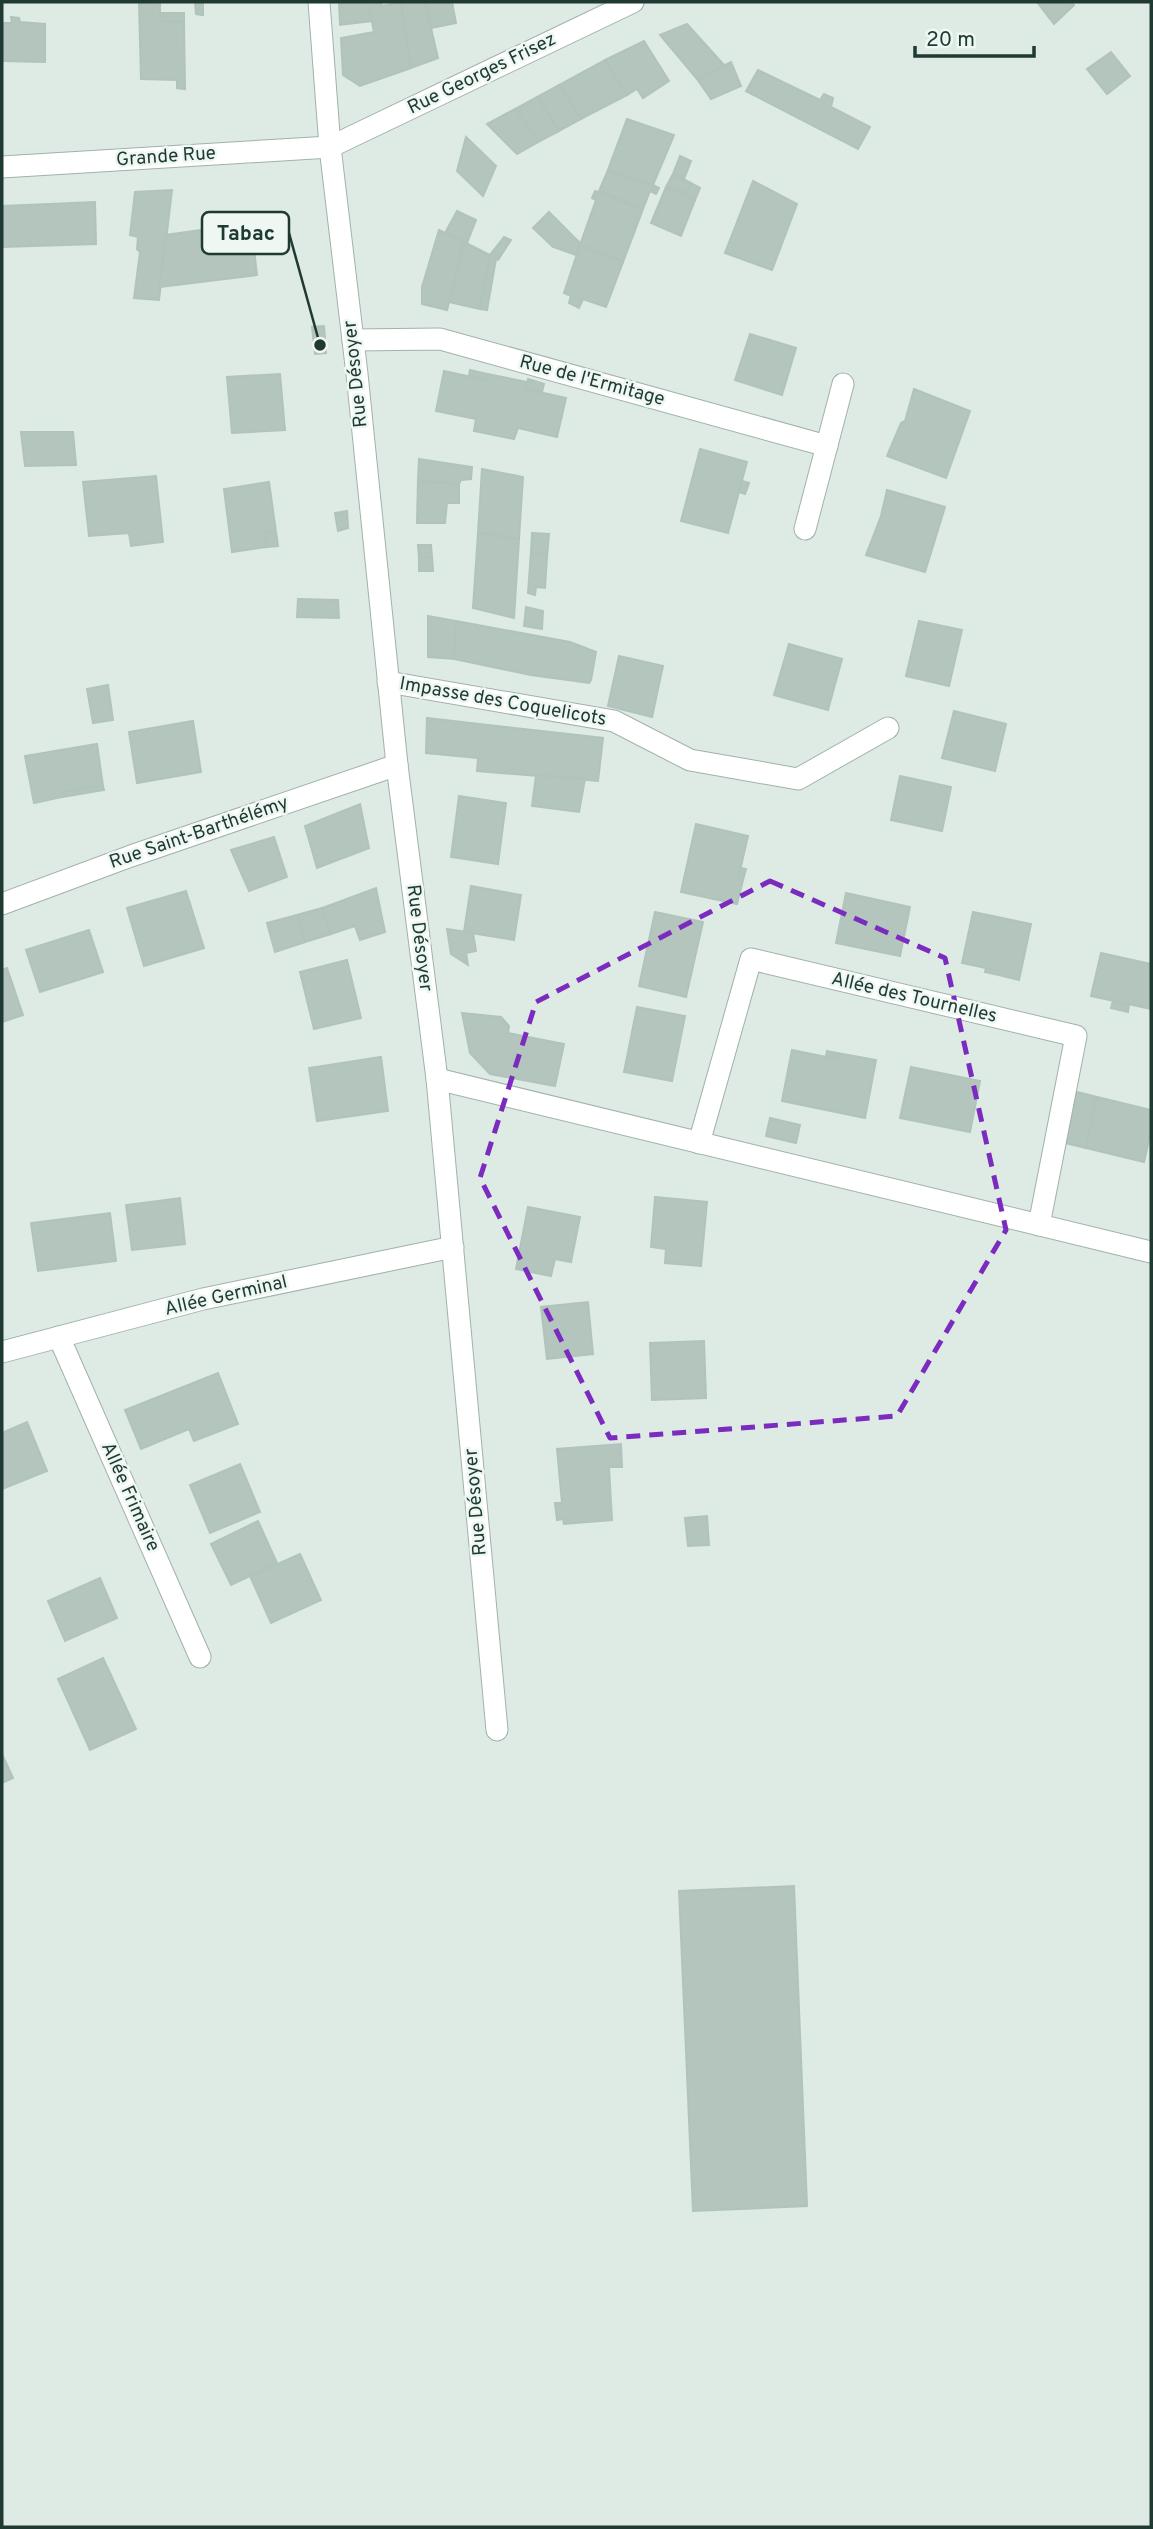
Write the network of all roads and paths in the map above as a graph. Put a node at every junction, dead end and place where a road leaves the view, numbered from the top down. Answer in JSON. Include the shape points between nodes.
{"nodes":[{"id":1,"x":319,"y":2,"type":"edge"},
{"id":2,"x":633,"y":2,"type":"edge"},
{"id":3,"x":330,"y":147,"type":"junction"},
{"id":4,"x":2,"y":167,"type":"edge"},
{"id":5,"x":353,"y":340,"type":"junction"},
{"id":6,"x":843,"y":384,"type":"dead end"},
{"id":7,"x":827,"y":446,"type":"junction"},
{"id":8,"x":805,"y":528,"type":"dead end"},
{"id":9,"x":388,"y":682,"type":"junction"},
{"id":10,"x":888,"y":728,"type":"dead end"},
{"id":11,"x":397,"y":765,"type":"junction"},
{"id":12,"x":2,"y":904,"type":"edge"},
{"id":13,"x":437,"y":1079,"type":"junction"},
{"id":14,"x":699,"y":1143,"type":"junction"},
{"id":15,"x":1039,"y":1225,"type":"junction"},
{"id":16,"x":453,"y":1247,"type":"junction"},
{"id":17,"x":1151,"y":1252,"type":"edge"},
{"id":18,"x":60,"y":1337,"type":"junction"},
{"id":19,"x":2,"y":1352,"type":"edge"},
{"id":20,"x":200,"y":1657,"type":"dead end"},
{"id":21,"x":497,"y":1730,"type":"dead end"}],
"edges":[{"from":1,"to":3,"type":"street","name":"Rue Désoyer"},
{"from":2,"to":3,"type":"street","name":"Rue Georges Frisez"},
{"from":3,"to":4,"type":"street","name":"Grande Rue"},
{"from":3,"to":5,"type":"street","name":"Rue Désoyer"},
{"from":5,"to":7,"type":"street","name":"Rue de l'Ermitage","via":[[440,339]]},
{"from":5,"to":9,"type":"street","name":"Rue Désoyer"},
{"from":6,"to":7,"type":"street"},
{"from":7,"to":8,"type":"street"},
{"from":9,"to":10,"type":"street","name":"Impasse des Coquelicots","via":[[614,721],[690,760],[798,779]]},
{"from":9,"to":11,"type":"street","name":"Rue Désoyer"},
{"from":11,"to":12,"type":"street","name":"Rue Saint-Barthélémy"},
{"from":11,"to":13,"type":"street","name":"Rue Désoyer"},
{"from":13,"to":14,"type":"street"},
{"from":13,"to":16,"type":"street","name":"Rue Désoyer"},
{"from":14,"to":15,"type":"street"},
{"from":14,"to":15,"type":"street","name":"Allée des Tournelles","via":[[751,959],[1076,1036]]},
{"from":15,"to":17,"type":"street"},
{"from":16,"to":18,"type":"street","name":"Allée Germinal","via":[[203,1299]]},
{"from":16,"to":21,"type":"street","name":"Rue Désoyer"},
{"from":18,"to":19,"type":"street","name":"Allée Germinal"},
{"from":18,"to":20,"type":"street","name":"Allée Frimaire"}]}
